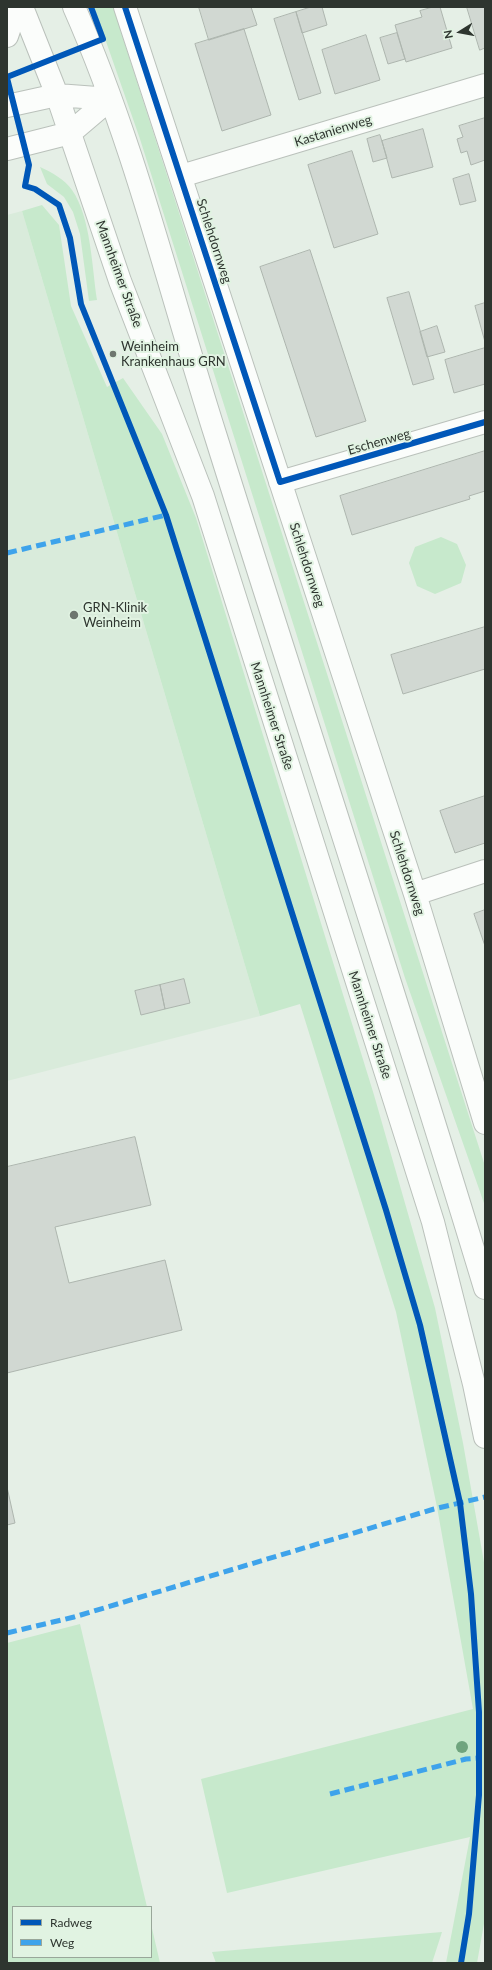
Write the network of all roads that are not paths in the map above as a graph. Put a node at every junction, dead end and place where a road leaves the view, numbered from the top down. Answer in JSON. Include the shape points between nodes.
{"nodes":[{"id":1,"x":17,"y":7,"type":"edge"},
{"id":2,"x":22,"y":7,"type":"edge"},
{"id":3,"x":74,"y":7,"type":"edge"},
{"id":4,"x":125,"y":7,"type":"edge"},
{"id":5,"x":7,"y":36,"type":"edge"},
{"id":6,"x":485,"y":85,"type":"edge"},
{"id":7,"x":58,"y":95,"type":"junction"},
{"id":8,"x":110,"y":99,"type":"junction"},
{"id":9,"x":7,"y":106,"type":"edge"},
{"id":10,"x":70,"y":132,"type":"junction"},
{"id":11,"x":7,"y":149,"type":"edge"},
{"id":12,"x":182,"y":176,"type":"junction"},
{"id":13,"x":485,"y":422,"type":"edge"},
{"id":14,"x":280,"y":482,"type":"junction"},
{"id":15,"x":485,"y":871,"type":"edge"},
{"id":16,"x":415,"y":894,"type":"junction"},
{"id":17,"x":485,"y":1123,"type":"edge"},
{"id":18,"x":485,"y":1288,"type":"edge"},
{"id":19,"x":485,"y":1437,"type":"edge"}],
"edges":[{"from":1,"to":5,"type":"main road"},
{"from":2,"to":7,"type":"main road","name":"Mannheimer Straße"},
{"from":3,"to":8,"type":"main road"},
{"from":4,"to":12,"type":"main road","name":"Schlehdornweg"},
{"from":6,"to":12,"type":"main road","name":"Kastanienweg"},
{"from":7,"to":8,"type":"main road"},
{"from":7,"to":9,"type":"main road"},
{"from":7,"to":10,"type":"main road","name":"Mannheimer Straße"},
{"from":8,"to":10,"type":"main road"},
{"from":8,"to":18,"type":"main road","via":[[131,157],[215,436]]},
{"from":10,"to":11,"type":"main road"},
{"from":10,"to":19,"type":"main road","name":"Mannheimer Straße","via":[[120,281],[202,496],[246,632],[433,1222]]},
{"from":12,"to":14,"type":"main road","name":"Schlehdornweg"},
{"from":13,"to":14,"type":"main road","name":"Eschenweg"},
{"from":14,"to":16,"type":"main road","name":"Schlehdornweg"},
{"from":15,"to":16,"type":"main road"},
{"from":16,"to":17,"type":"main road","name":"Schlehdornweg"}]}
